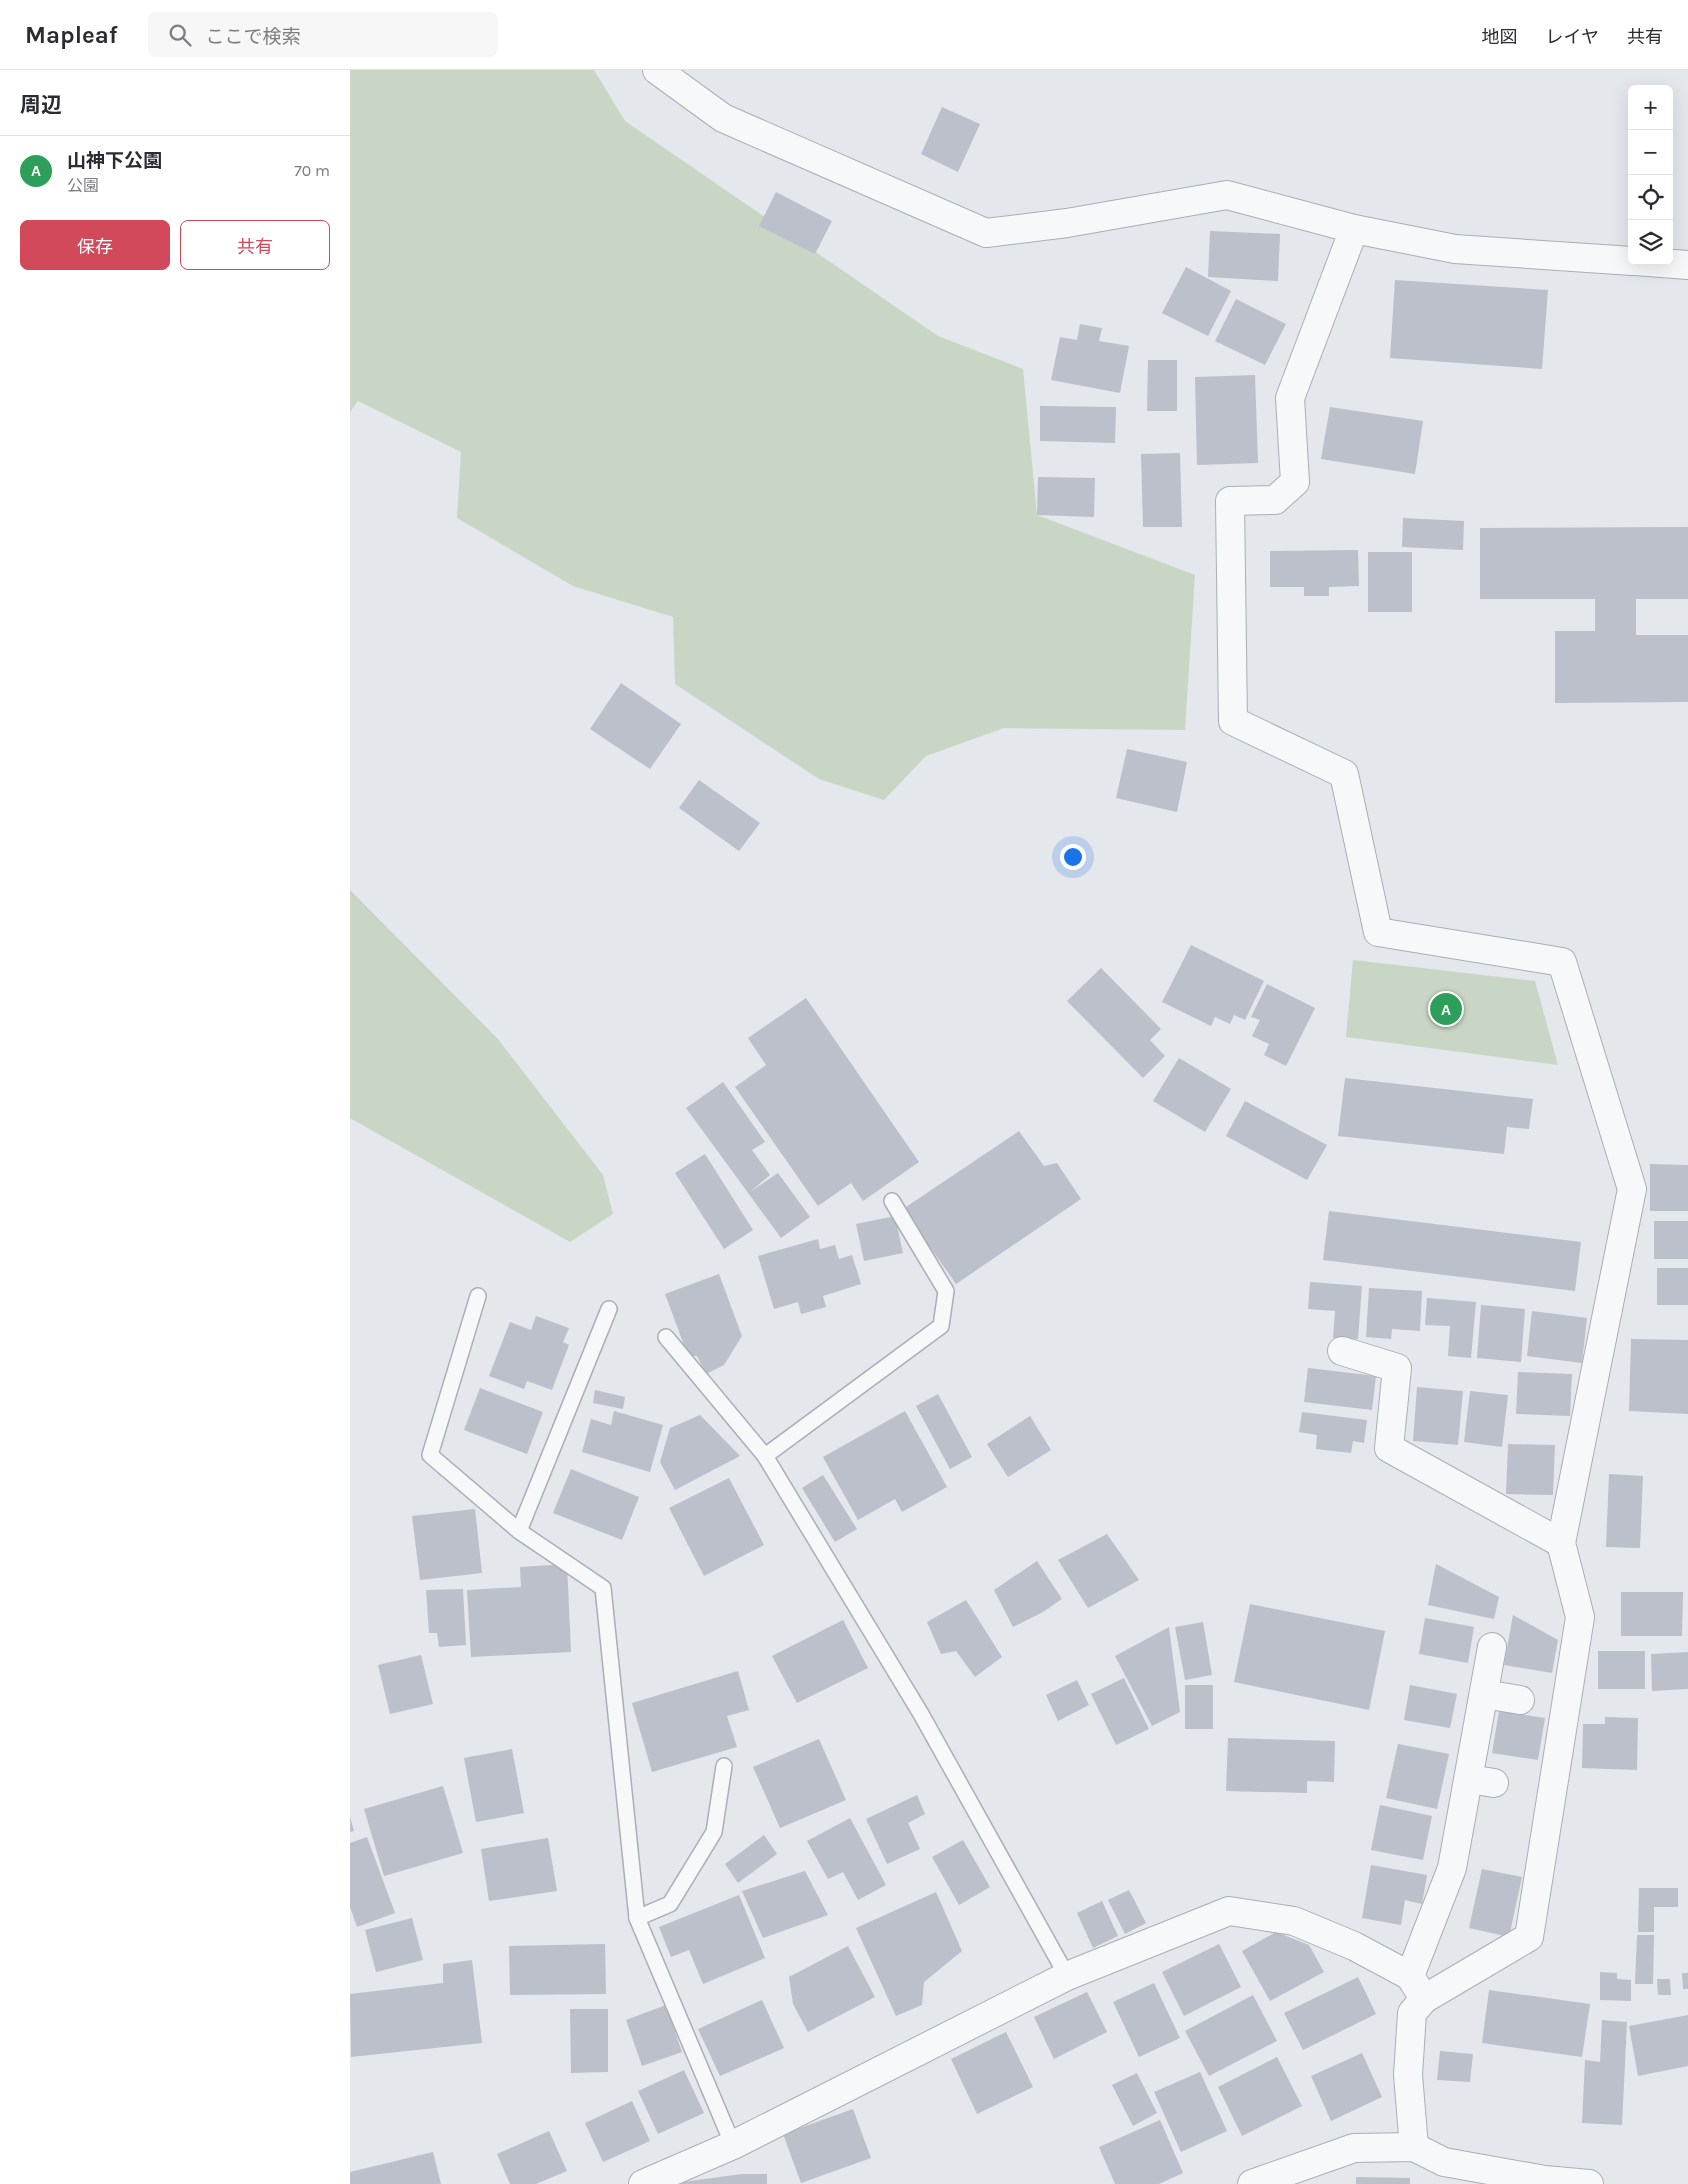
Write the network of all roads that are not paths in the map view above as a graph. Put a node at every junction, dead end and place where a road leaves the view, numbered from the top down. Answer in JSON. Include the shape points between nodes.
{"nodes":[{"id":1,"x":657,"y":70,"type":"edge"},
{"id":2,"x":1354,"y":229,"type":"junction"},
{"id":3,"x":1628,"y":261,"type":"edge"},
{"id":4,"x":1673,"y":264,"type":"edge"},
{"id":5,"x":1688,"y":265,"type":"edge"},
{"id":6,"x":892,"y":1201,"type":"dead end"},
{"id":7,"x":478,"y":1296,"type":"dead end"},
{"id":8,"x":609,"y":1309,"type":"dead end"},
{"id":9,"x":666,"y":1337,"type":"dead end"},
{"id":10,"x":1342,"y":1351,"type":"dead end"},
{"id":11,"x":765,"y":1456,"type":"junction"},
{"id":12,"x":519,"y":1530,"type":"junction"},
{"id":13,"x":1561,"y":1543,"type":"junction"},
{"id":14,"x":1492,"y":1647,"type":"dead end"},
{"id":15,"x":1484,"y":1694,"type":"junction"},
{"id":16,"x":1520,"y":1700,"type":"dead end"},
{"id":17,"x":724,"y":1766,"type":"dead end"},
{"id":18,"x":637,"y":1918,"type":"junction"},
{"id":19,"x":1067,"y":1976,"type":"junction"},
{"id":20,"x":1417,"y":1987,"type":"junction"},
{"id":21,"x":733,"y":2145,"type":"junction"},
{"id":22,"x":1414,"y":2147,"type":"junction"},
{"id":23,"x":643,"y":2184,"type":"edge"},
{"id":24,"x":1252,"y":2184,"type":"edge"},
{"id":25,"x":1589,"y":2184,"type":"edge"}],
"edges":[{"from":1,"to":2,"type":"street","via":[[723,118],[986,233],[1227,195]]},
{"from":2,"to":3,"type":"street","via":[[1455,249]]},
{"from":2,"to":13,"type":"street","via":[[1290,398],[1295,482],[1275,500],[1230,501],[1233,721],[1344,774],[1378,932],[1562,962],[1632,1189]]},
{"from":4,"to":5,"type":"street"},
{"from":6,"to":11,"type":"lane","via":[[946,1291],[941,1326]]},
{"from":7,"to":12,"type":"lane","via":[[430,1455]]},
{"from":8,"to":12,"type":"lane"},
{"from":9,"to":11,"type":"lane"},
{"from":10,"to":13,"type":"street","via":[[1397,1368],[1389,1448]]},
{"from":11,"to":19,"type":"lane","via":[[921,1714]]},
{"from":12,"to":18,"type":"lane","via":[[603,1588]]},
{"from":13,"to":20,"type":"street","via":[[1580,1617],[1529,1937]]},
{"from":14,"to":15,"type":"street"},
{"from":15,"to":16,"type":"street"},
{"from":15,"to":20,"type":"street","via":[[1482,1781]]},
{"from":17,"to":18,"type":"lane","via":[[714,1832],[670,1904]]},
{"from":18,"to":21,"type":"lane"},
{"from":19,"to":20,"type":"street","via":[[1229,1911],[1294,1921],[1354,1946]]},
{"from":19,"to":21,"type":"street"},
{"from":20,"to":22,"type":"street","via":[[1408,2074]]},
{"from":21,"to":23,"type":"street"},
{"from":22,"to":24,"type":"street","via":[[1354,2148]]},
{"from":22,"to":25,"type":"street","via":[[1444,2162],[1545,2180]]}]}
